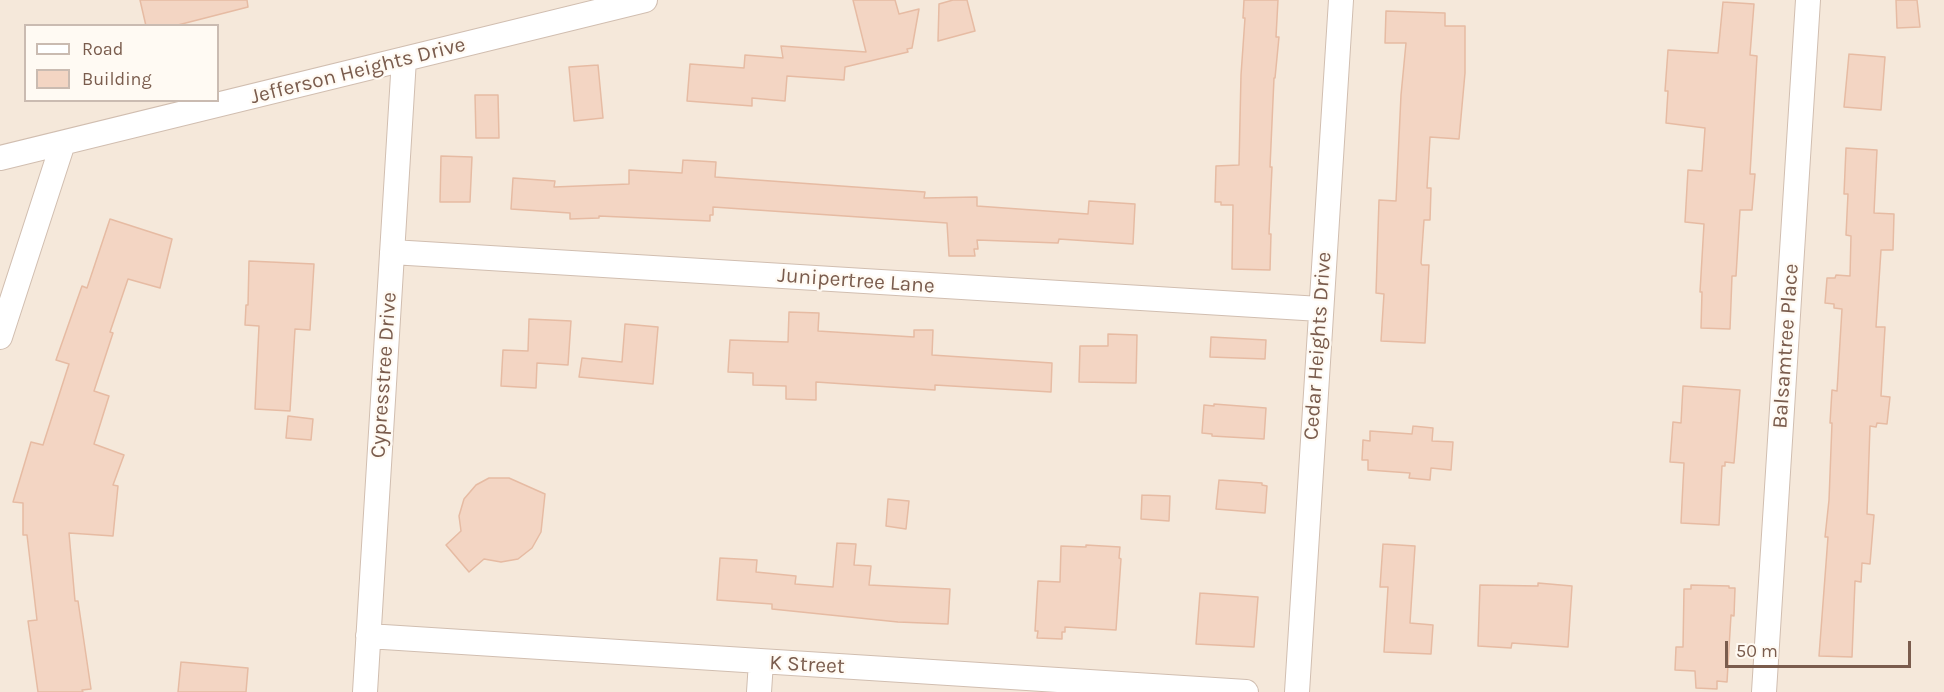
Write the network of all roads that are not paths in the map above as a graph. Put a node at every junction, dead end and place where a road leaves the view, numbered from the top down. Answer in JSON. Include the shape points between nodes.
{"nodes":[{"id":1,"x":645,"y":0,"type":"edge"},
{"id":2,"x":1341,"y":0,"type":"edge"},
{"id":3,"x":1808,"y":0,"type":"edge"},
{"id":4,"x":404,"y":59,"type":"junction"},
{"id":5,"x":63,"y":143,"type":"junction"},
{"id":6,"x":0,"y":158,"type":"edge"},
{"id":7,"x":392,"y":252,"type":"junction"},
{"id":8,"x":1320,"y":309,"type":"junction"},
{"id":9,"x":0,"y":337,"type":"edge"},
{"id":10,"x":368,"y":636,"type":"junction"},
{"id":11,"x":761,"y":662,"type":"junction"},
{"id":12,"x":365,"y":692,"type":"edge"},
{"id":13,"x":759,"y":692,"type":"edge"},
{"id":14,"x":1246,"y":692,"type":"edge"},
{"id":15,"x":1297,"y":692,"type":"edge"},
{"id":16,"x":1764,"y":692,"type":"edge"}],
"edges":[{"from":1,"to":4,"type":"street","name":"Jefferson Heights Drive"},
{"from":2,"to":8,"type":"street","name":"Cedar Heights Drive"},
{"from":3,"to":16,"type":"street","name":"Balsamtree Place"},
{"from":4,"to":5,"type":"street","name":"Jefferson Heights Drive"},
{"from":4,"to":7,"type":"street","name":"Cypresstree Drive"},
{"from":5,"to":6,"type":"street","name":"Jefferson Heights Drive"},
{"from":5,"to":9,"type":"street"},
{"from":7,"to":8,"type":"street","name":"Junipertree Lane"},
{"from":7,"to":10,"type":"street","name":"Cypresstree Drive"},
{"from":8,"to":15,"type":"street","name":"Cedar Heights Drive"},
{"from":10,"to":11,"type":"street","name":"K Street"},
{"from":10,"to":12,"type":"street","name":"Cypresstree Drive"},
{"from":11,"to":13,"type":"street"},
{"from":11,"to":14,"type":"street","name":"K Street"}]}
